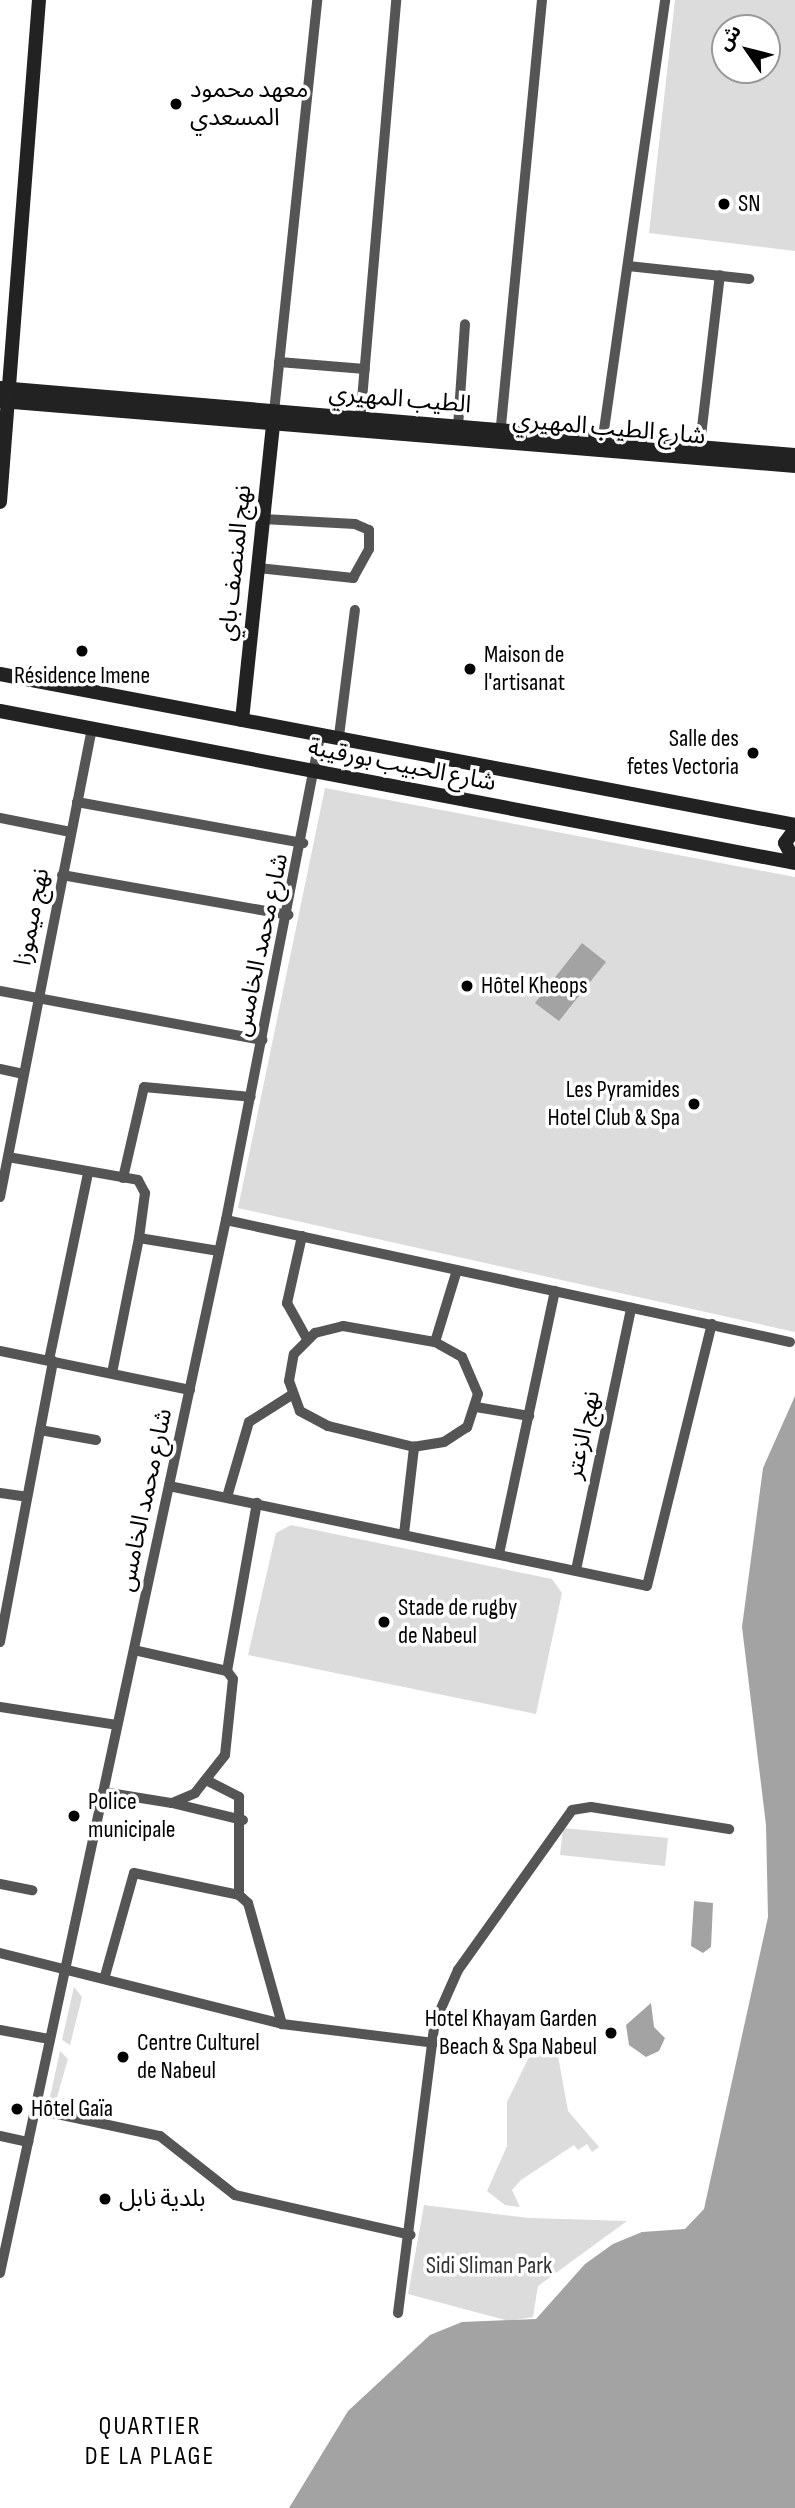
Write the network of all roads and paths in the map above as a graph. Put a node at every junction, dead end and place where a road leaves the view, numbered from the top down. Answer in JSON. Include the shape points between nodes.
{"nodes":[{"id":1,"x":39,"y":0,"type":"edge"},
{"id":2,"x":317,"y":0,"type":"edge"},
{"id":3,"x":396,"y":0,"type":"edge"},
{"id":4,"x":542,"y":0,"type":"edge"},
{"id":5,"x":664,"y":0,"type":"edge"},
{"id":6,"x":628,"y":266,"type":"junction"},
{"id":7,"x":720,"y":275,"type":"junction"},
{"id":8,"x":749,"y":279,"type":"dead end"},
{"id":9,"x":465,"y":324,"type":"dead end"},
{"id":10,"x":279,"y":362,"type":"junction"},
{"id":11,"x":365,"y":369,"type":"junction"},
{"id":12,"x":6,"y":395,"type":"edge"},
{"id":13,"x":273,"y":417,"type":"junction"},
{"id":14,"x":360,"y":423,"type":"junction"},
{"id":15,"x":458,"y":427,"type":"junction"},
{"id":16,"x":500,"y":437,"type":"junction"},
{"id":17,"x":602,"y":445,"type":"junction"},
{"id":18,"x":699,"y":453,"type":"junction"},
{"id":19,"x":793,"y":460,"type":"edge"},
{"id":20,"x":0,"y":502,"type":"edge"},
{"id":21,"x":263,"y":519,"type":"junction"},
{"id":22,"x":258,"y":568,"type":"junction"},
{"id":23,"x":355,"y":610,"type":"dead end"},
{"id":24,"x":0,"y":674,"type":"edge"},
{"id":25,"x":0,"y":710,"type":"edge"},
{"id":26,"x":242,"y":720,"type":"junction"},
{"id":27,"x":92,"y":729,"type":"junction"},
{"id":28,"x":321,"y":733,"type":"junction"},
{"id":29,"x":339,"y":736,"type":"junction"},
{"id":30,"x":316,"y":771,"type":"junction"},
{"id":31,"x":77,"y":802,"type":"junction"},
{"id":32,"x":0,"y":818,"type":"edge"},
{"id":33,"x":795,"y":827,"type":"edge"},
{"id":34,"x":71,"y":832,"type":"junction"},
{"id":35,"x":303,"y":843,"type":"junction"},
{"id":36,"x":795,"y":863,"type":"edge"},
{"id":37,"x":62,"y":875,"type":"junction"},
{"id":38,"x":288,"y":915,"type":"junction"},
{"id":39,"x":0,"y":991,"type":"edge"},
{"id":40,"x":37,"y":1000,"type":"junction"},
{"id":41,"x":262,"y":1040,"type":"junction"},
{"id":42,"x":0,"y":1069,"type":"edge"},
{"id":43,"x":23,"y":1074,"type":"junction"},
{"id":44,"x":251,"y":1097,"type":"junction"},
{"id":45,"x":4,"y":1163,"type":"edge"},
{"id":46,"x":88,"y":1173,"type":"junction"},
{"id":47,"x":123,"y":1178,"type":"junction"},
{"id":48,"x":0,"y":1197,"type":"edge"},
{"id":49,"x":226,"y":1220,"type":"junction"},
{"id":50,"x":302,"y":1236,"type":"junction"},
{"id":51,"x":139,"y":1238,"type":"junction"},
{"id":52,"x":219,"y":1251,"type":"junction"},
{"id":53,"x":457,"y":1270,"type":"junction"},
{"id":54,"x":555,"y":1291,"type":"junction"},
{"id":55,"x":631,"y":1308,"type":"junction"},
{"id":56,"x":712,"y":1324,"type":"junction"},
{"id":57,"x":307,"y":1339,"type":"junction"},
{"id":58,"x":435,"y":1342,"type":"junction"},
{"id":59,"x":790,"y":1342,"type":"dead end"},
{"id":60,"x":0,"y":1351,"type":"edge"},
{"id":61,"x":51,"y":1361,"type":"junction"},
{"id":62,"x":112,"y":1373,"type":"junction"},
{"id":63,"x":190,"y":1390,"type":"junction"},
{"id":64,"x":290,"y":1396,"type":"junction"},
{"id":65,"x":476,"y":1407,"type":"junction"},
{"id":66,"x":529,"y":1416,"type":"junction"},
{"id":67,"x":40,"y":1430,"type":"junction"},
{"id":68,"x":96,"y":1440,"type":"dead end"},
{"id":69,"x":414,"y":1447,"type":"junction"},
{"id":70,"x":169,"y":1486,"type":"junction"},
{"id":71,"x":0,"y":1493,"type":"edge"},
{"id":72,"x":27,"y":1497,"type":"junction"},
{"id":73,"x":228,"y":1497,"type":"junction"},
{"id":74,"x":257,"y":1503,"type":"junction"},
{"id":75,"x":404,"y":1534,"type":"junction"},
{"id":76,"x":499,"y":1554,"type":"junction"},
{"id":77,"x":576,"y":1570,"type":"junction"},
{"id":78,"x":1,"y":1627,"type":"edge"},
{"id":79,"x":0,"y":1642,"type":"edge"},
{"id":80,"x":134,"y":1650,"type":"junction"},
{"id":81,"x":227,"y":1671,"type":"junction"},
{"id":82,"x":0,"y":1707,"type":"edge"},
{"id":83,"x":117,"y":1725,"type":"junction"},
{"id":84,"x":208,"y":1781,"type":"junction"},
{"id":85,"x":103,"y":1792,"type":"junction"},
{"id":86,"x":172,"y":1803,"type":"junction"},
{"id":87,"x":243,"y":1820,"type":"junction"},
{"id":88,"x":729,"y":1829,"type":"dead end"},
{"id":89,"x":0,"y":1884,"type":"edge"},
{"id":90,"x":32,"y":1890,"type":"dead end"},
{"id":91,"x":239,"y":1895,"type":"junction"},
{"id":92,"x":0,"y":1953,"type":"edge"},
{"id":93,"x":64,"y":1966,"type":"junction"},
{"id":94,"x":106,"y":1976,"type":"junction"},
{"id":95,"x":282,"y":2024,"type":"junction"},
{"id":96,"x":0,"y":2030,"type":"edge"},
{"id":97,"x":49,"y":2039,"type":"junction"},
{"id":98,"x":434,"y":2043,"type":"junction"},
{"id":99,"x":34,"y":2109,"type":"junction"},
{"id":100,"x":0,"y":2136,"type":"edge"},
{"id":101,"x":28,"y":2142,"type":"junction"},
{"id":102,"x":411,"y":2235,"type":"junction"},
{"id":103,"x":0,"y":2273,"type":"edge"},
{"id":104,"x":398,"y":2313,"type":"dead end"}],
"edges":[{"from":1,"to":12,"type":"street"},
{"from":2,"to":10,"type":"street"},
{"from":3,"to":11,"type":"street"},
{"from":4,"to":16,"type":"street"},
{"from":5,"to":6,"type":"street"},
{"from":6,"to":7,"type":"street"},
{"from":6,"to":17,"type":"street"},
{"from":7,"to":8,"type":"street"},
{"from":7,"to":18,"type":"street"},
{"from":9,"to":15,"type":"street"},
{"from":10,"to":11,"type":"street"},
{"from":10,"to":13,"type":"street"},
{"from":11,"to":14,"type":"street"},
{"from":12,"to":13,"type":"street","name":"شارع الطيب المهيري"},
{"from":12,"to":20,"type":"street"},
{"from":13,"to":14,"type":"street","name":"شارع الطيب المهيري"},
{"from":13,"to":21,"type":"street","name":"نهج المنصف باي"},
{"from":14,"to":15,"type":"street","name":"الطيب المهيري"},
{"from":14,"to":16,"type":"street","name":"شارع الطيب المهيري"},
{"from":15,"to":16,"type":"street","name":"الطيب المهيري"},
{"from":16,"to":17,"type":"street","name":"شارع الطيب المهيري"},
{"from":17,"to":18,"type":"street","name":"شارع الطيب المهيري"},
{"from":18,"to":19,"type":"street","name":"شارع الطيب المهيري"},
{"from":21,"to":22,"type":"street","name":"نهج المنصف باي"},
{"from":21,"to":22,"type":"street","via":[[355,524],[369,530],[369,549],[353,578]]},
{"from":22,"to":26,"type":"street","name":"نهج المنصف باي"},
{"from":23,"to":29,"type":"street"},
{"from":24,"to":26,"type":"street","name":"شارع الحبيب بورقيبة"},
{"from":25,"to":27,"type":"street","name":"شارع الحبيب بورقيبة"},
{"from":26,"to":28,"type":"street","name":"شارع الحبيب بورقيبة"},
{"from":27,"to":30,"type":"street","name":"شارع الحبيب بورقيبة"},
{"from":27,"to":31,"type":"street","name":"نهج ميموزا"},
{"from":28,"to":29,"type":"street","name":"شارع الحبيب بورقيبة"},
{"from":28,"to":30,"type":"street","name":"شارع محمد الخامس"},
{"from":29,"to":33,"type":"street","name":"شارع الحبيب بورقيبة"},
{"from":30,"to":35,"type":"street","name":"شارع محمد الخامس"},
{"from":30,"to":36,"type":"street","name":"شارع الحبيب بورقيبة"},
{"from":31,"to":34,"type":"street","name":"نهج ميموزا"},
{"from":31,"to":35,"type":"street"},
{"from":32,"to":34,"type":"street"},
{"from":33,"to":36,"type":"street","via":[[785,843]]},
{"from":34,"to":37,"type":"street","name":"نهج ميموزا"},
{"from":35,"to":38,"type":"street","name":"شارع محمد الخامس"},
{"from":37,"to":38,"type":"street"},
{"from":37,"to":40,"type":"street","name":"نهج ميموزا"},
{"from":38,"to":41,"type":"street","name":"شارع محمد الخامس"},
{"from":39,"to":40,"type":"street"},
{"from":40,"to":41,"type":"street"},
{"from":40,"to":43,"type":"street","name":"نهج ميموزا"},
{"from":41,"to":44,"type":"street","name":"شارع محمد الخامس"},
{"from":42,"to":43,"type":"street"},
{"from":43,"to":45,"type":"street","name":"نهج ميموزا"},
{"from":44,"to":47,"type":"street","via":[[144,1087]]},
{"from":44,"to":49,"type":"street","name":"شارع محمد الخامس"},
{"from":45,"to":46,"type":"street"},
{"from":45,"to":48,"type":"street","name":"نهج ميموزا"},
{"from":46,"to":47,"type":"street"},
{"from":46,"to":61,"type":"street"},
{"from":47,"to":51,"type":"street","via":[[145,1187]]},
{"from":49,"to":50,"type":"street"},
{"from":49,"to":52,"type":"street","name":"شارع محمد الخامس"},
{"from":50,"to":53,"type":"street"},
{"from":50,"to":57,"type":"street","via":[[287,1303]]},
{"from":51,"to":52,"type":"street"},
{"from":51,"to":62,"type":"street"},
{"from":52,"to":63,"type":"street","name":"شارع محمد الخامس"},
{"from":53,"to":54,"type":"street"},
{"from":53,"to":58,"type":"street"},
{"from":54,"to":55,"type":"street"},
{"from":54,"to":66,"type":"street"},
{"from":55,"to":56,"type":"street"},
{"from":55,"to":77,"type":"street","name":"نهج الزعتر"},
{"from":56,"to":59,"type":"street"},
{"from":56,"to":77,"type":"street","via":[[651,1578],[643,1586]]},
{"from":57,"to":58,"type":"street","via":[[343,1326]]},
{"from":57,"to":64,"type":"street","via":[[289,1367]]},
{"from":58,"to":65,"type":"street","via":[[471,1367]]},
{"from":60,"to":61,"type":"street"},
{"from":61,"to":62,"type":"street"},
{"from":61,"to":67,"type":"street"},
{"from":62,"to":63,"type":"street"},
{"from":63,"to":70,"type":"street","name":"شارع محمد الخامس"},
{"from":64,"to":69,"type":"street","via":[[313,1421]]},
{"from":64,"to":73,"type":"street","via":[[249,1422]]},
{"from":65,"to":66,"type":"street"},
{"from":65,"to":69,"type":"street","via":[[458,1434]]},
{"from":66,"to":76,"type":"street"},
{"from":67,"to":68,"type":"street"},
{"from":67,"to":72,"type":"street"},
{"from":69,"to":75,"type":"street"},
{"from":70,"to":73,"type":"street"},
{"from":70,"to":80,"type":"street","name":"شارع محمد الخامس"},
{"from":71,"to":72,"type":"street"},
{"from":72,"to":78,"type":"street"},
{"from":73,"to":74,"type":"street"},
{"from":74,"to":75,"type":"street"},
{"from":74,"to":81,"type":"street"},
{"from":75,"to":76,"type":"street"},
{"from":76,"to":77,"type":"street"},
{"from":78,"to":79,"type":"street"},
{"from":80,"to":81,"type":"street"},
{"from":80,"to":83,"type":"street","name":"شارع محمد الخامس"},
{"from":81,"to":84,"type":"street","via":[[233,1679],[225,1755]]},
{"from":82,"to":83,"type":"street"},
{"from":83,"to":85,"type":"street","name":"شارع محمد الخامس"},
{"from":84,"to":86,"type":"street"},
{"from":84,"to":87,"type":"street","via":[[239,1797]]},
{"from":85,"to":86,"type":"street"},
{"from":85,"to":93,"type":"street","name":"شارع محمد الخامس"},
{"from":86,"to":87,"type":"street"},
{"from":87,"to":91,"type":"street"},
{"from":88,"to":98,"type":"street","via":[[591,1807],[572,1810],[458,1970],[440,2007]]},
{"from":89,"to":90,"type":"street"},
{"from":91,"to":94,"type":"street","via":[[134,1873]]},
{"from":91,"to":95,"type":"street","via":[[248,1903]]},
{"from":92,"to":93,"type":"street"},
{"from":93,"to":94,"type":"street"},
{"from":93,"to":97,"type":"street","name":"شارع محمد الخامس"},
{"from":94,"to":95,"type":"street"},
{"from":95,"to":98,"type":"street"},
{"from":96,"to":97,"type":"street"},
{"from":97,"to":99,"type":"street","name":"شارع محمد الخامس"},
{"from":98,"to":102,"type":"street"},
{"from":99,"to":101,"type":"street","name":"شارع محمد الخامس"},
{"from":99,"to":102,"type":"street","via":[[160,2136],[235,2195]]},
{"from":100,"to":101,"type":"street"},
{"from":101,"to":103,"type":"street","name":"شارع محمد الخامس"},
{"from":102,"to":104,"type":"street"}]}
